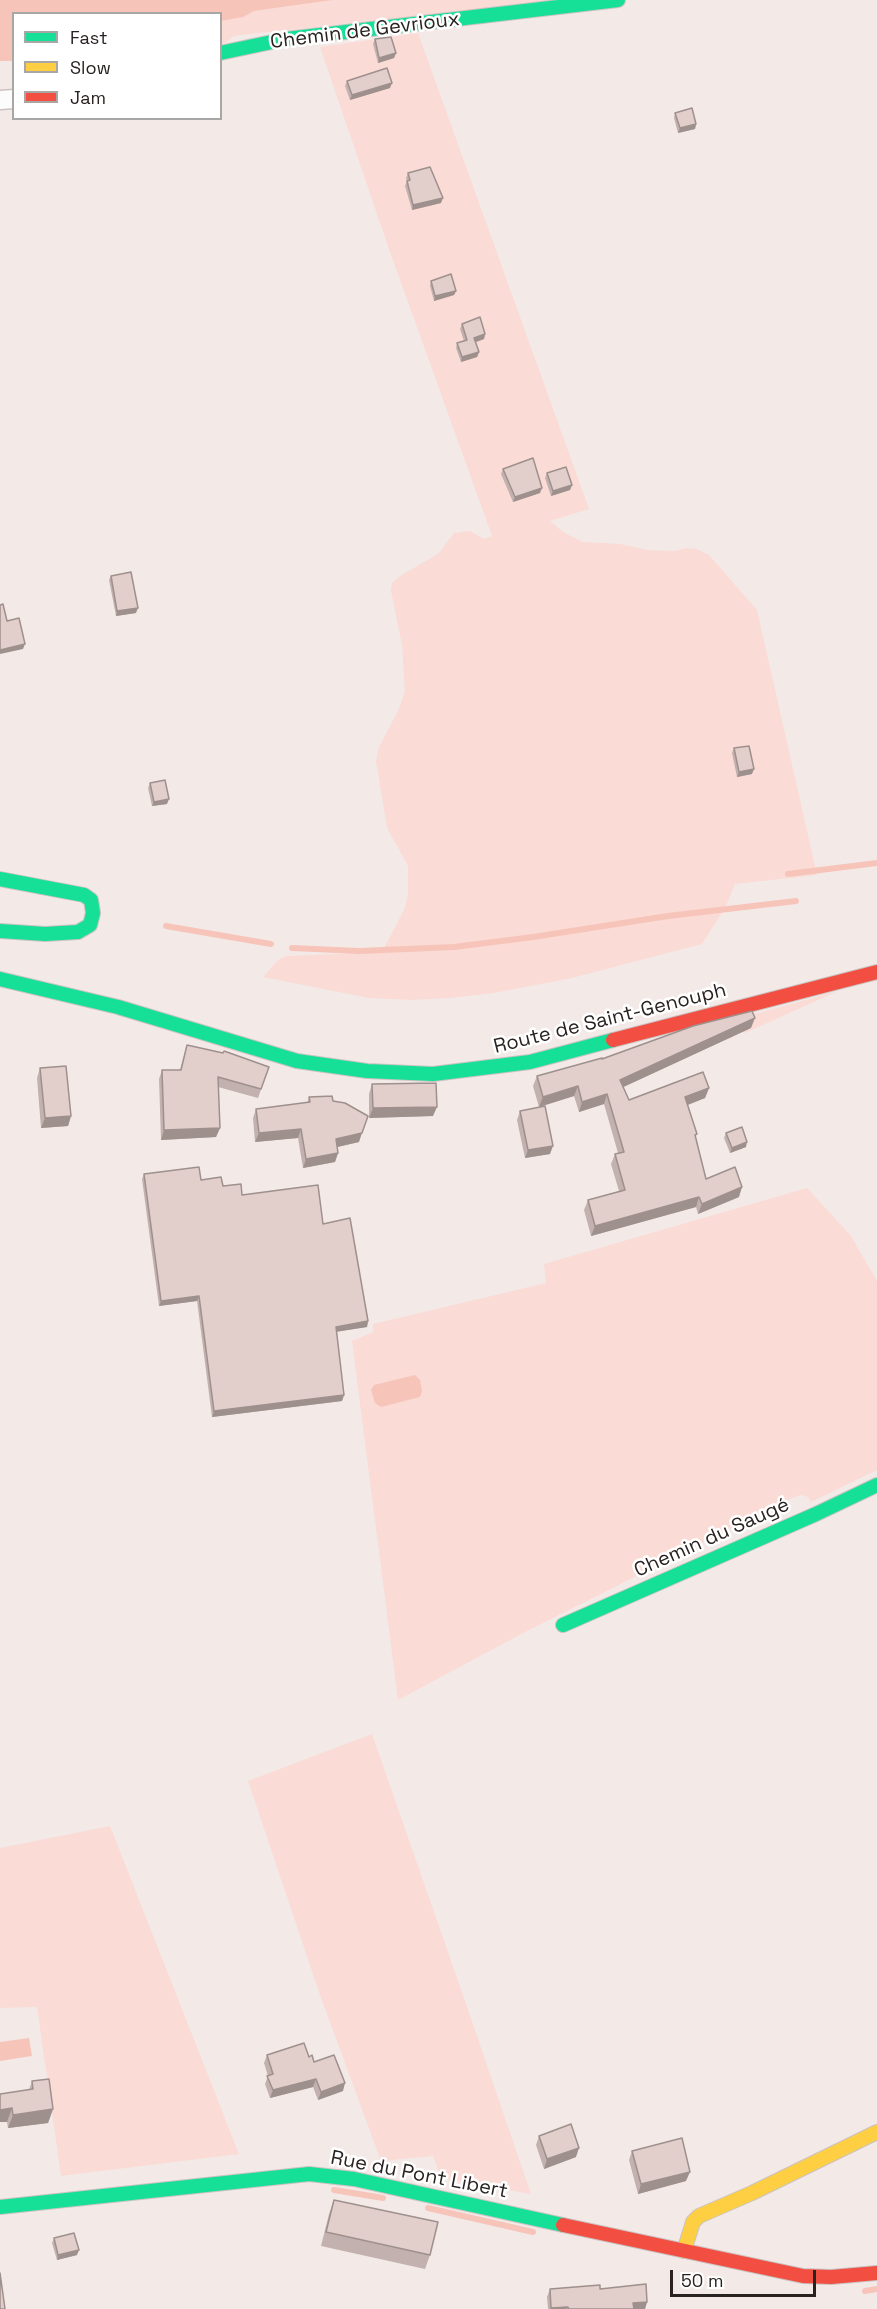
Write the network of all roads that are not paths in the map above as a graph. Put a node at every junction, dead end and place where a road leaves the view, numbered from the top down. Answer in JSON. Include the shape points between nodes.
{"nodes":[{"id":1,"x":618,"y":0,"type":"edge"},
{"id":2,"x":222,"y":53,"type":"edge"},
{"id":3,"x":0,"y":879,"type":"edge"},
{"id":4,"x":0,"y":931,"type":"edge"},
{"id":5,"x":877,"y":972,"type":"edge"},
{"id":6,"x":0,"y":979,"type":"edge"},
{"id":7,"x":877,"y":1485,"type":"edge"},
{"id":8,"x":562,"y":1625,"type":"dead end"},
{"id":9,"x":877,"y":2132,"type":"edge"},
{"id":10,"x":0,"y":2207,"type":"edge"},
{"id":11,"x":684,"y":2251,"type":"junction"},
{"id":12,"x":877,"y":2273,"type":"edge"}],
"edges":[{"from":1,"to":2,"type":"street","name":"Chemin de Gevrioux","via":[[286,39]]},
{"from":3,"to":4,"type":"street","via":[[84,895],[91,900],[93,914],[90,925],[78,932]]},
{"from":5,"to":6,"type":"street","name":"Route de Saint-Genouph","via":[[530,1062],[434,1074],[367,1071],[297,1061],[129,1010]]},
{"from":7,"to":8,"type":"street","name":"Chemin du Saugé"},
{"from":9,"to":11,"type":"street","via":[[699,2216],[693,2222]]},
{"from":10,"to":11,"type":"street","name":"Rue du Pont Libert","via":[[309,2174],[354,2179]]},
{"from":11,"to":12,"type":"street","name":"Rue du Pont Libert","via":[[803,2276]]}]}
